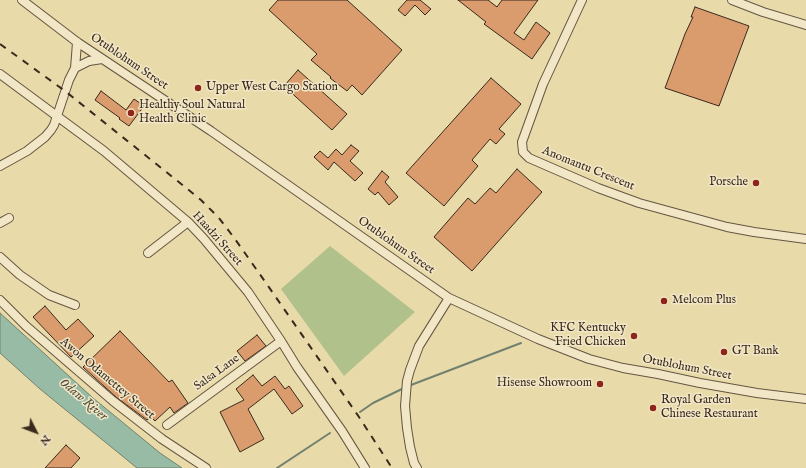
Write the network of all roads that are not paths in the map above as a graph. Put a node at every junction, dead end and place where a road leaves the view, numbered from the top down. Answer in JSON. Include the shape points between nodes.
{"nodes":[{"id":1,"x":22,"y":0,"type":"edge"},
{"id":2,"x":582,"y":0,"type":"edge"},
{"id":3,"x":732,"y":0,"type":"edge"},
{"id":4,"x":806,"y":25,"type":"edge"},
{"id":5,"x":77,"y":42,"type":"junction"},
{"id":6,"x":102,"y":59,"type":"junction"},
{"id":7,"x":75,"y":68,"type":"junction"},
{"id":8,"x":0,"y":74,"type":"edge"},
{"id":9,"x":57,"y":115,"type":"junction"},
{"id":10,"x":0,"y":166,"type":"edge"},
{"id":11,"x":9,"y":218,"type":"dead end"},
{"id":12,"x":188,"y":222,"type":"junction"},
{"id":13,"x":0,"y":223,"type":"edge"},
{"id":14,"x":806,"y":240,"type":"edge"},
{"id":15,"x":148,"y":253,"type":"dead end"},
{"id":16,"x":0,"y":257,"type":"edge"},
{"id":17,"x":449,"y":298,"type":"junction"},
{"id":18,"x":0,"y":300,"type":"edge"},
{"id":19,"x":75,"y":305,"type":"dead end"},
{"id":20,"x":282,"y":341,"type":"junction"},
{"id":21,"x":806,"y":399,"type":"edge"},
{"id":22,"x":166,"y":425,"type":"dead end"},
{"id":23,"x":206,"y":468,"type":"edge"},
{"id":24,"x":366,"y":468,"type":"edge"},
{"id":25,"x":417,"y":468,"type":"edge"}],
"edges":[{"from":1,"to":5,"type":"street","name":"Otublohum Street"},
{"from":2,"to":14,"type":"street","name":"Anomantu Crescent","via":[[543,84],[522,142],[523,152],[529,158],[639,203],[727,227]]},
{"from":3,"to":4,"type":"street"},
{"from":5,"to":6,"type":"street","name":"Otublohum Street"},
{"from":5,"to":7,"type":"street"},
{"from":6,"to":7,"type":"street"},
{"from":6,"to":17,"type":"street","name":"Otublohum Street","via":[[212,131]]},
{"from":7,"to":9,"type":"street"},
{"from":8,"to":9,"type":"street","name":"Haadzi Street"},
{"from":9,"to":10,"type":"street","via":[[54,125],[45,137],[27,151]]},
{"from":9,"to":12,"type":"street","name":"Haadzi Street"},
{"from":11,"to":13,"type":"street"},
{"from":12,"to":15,"type":"street"},
{"from":12,"to":20,"type":"street","name":"Haadzi Street","via":[[248,292]]},
{"from":16,"to":19,"type":"street","via":[[49,295]]},
{"from":17,"to":21,"type":"street","name":"Otublohum Street","via":[[589,359],[700,384]]},
{"from":17,"to":25,"type":"street","via":[[419,346],[407,381],[407,428]]},
{"from":18,"to":23,"type":"street","name":"Awon Odamettey Street","via":[[113,402]]},
{"from":20,"to":22,"type":"street","name":"Salsa Lane"},
{"from":20,"to":24,"type":"street","name":"Haadzi Street"}]}
